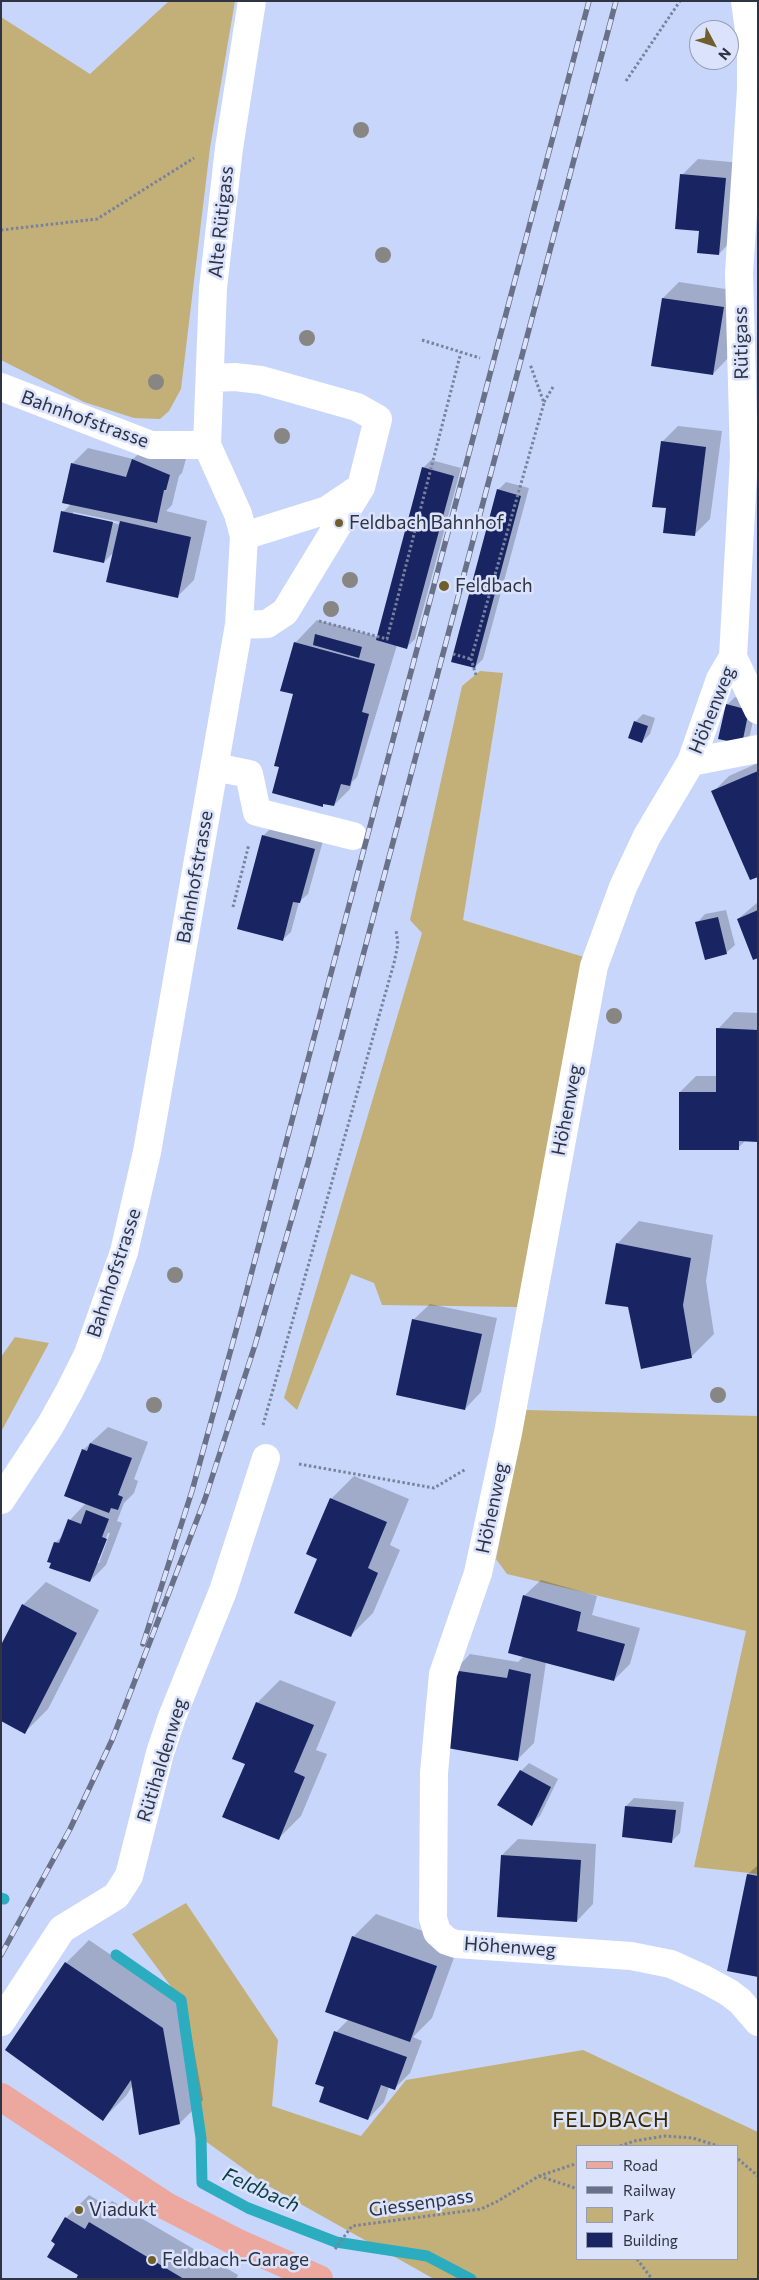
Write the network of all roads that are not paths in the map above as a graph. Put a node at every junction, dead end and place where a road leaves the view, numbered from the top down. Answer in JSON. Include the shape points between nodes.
{"nodes":[{"id":1,"x":252,"y":1,"type":"edge"},
{"id":2,"x":746,"y":1,"type":"edge"},
{"id":3,"x":210,"y":378,"type":"junction"},
{"id":4,"x":1,"y":387,"type":"edge"},
{"id":5,"x":207,"y":445,"type":"junction"},
{"id":6,"x":361,"y":487,"type":"junction"},
{"id":7,"x":244,"y":536,"type":"junction"},
{"id":8,"x":239,"y":625,"type":"junction"},
{"id":9,"x":733,"y":657,"type":"junction"},
{"id":10,"x":758,"y":710,"type":"edge"},
{"id":11,"x":758,"y":749,"type":"edge"},
{"id":12,"x":691,"y":762,"type":"junction"},
{"id":13,"x":215,"y":767,"type":"junction"},
{"id":14,"x":353,"y":836,"type":"dead end"},
{"id":15,"x":266,"y":1458,"type":"road end"},
{"id":16,"x":1,"y":1500,"type":"edge"},
{"id":17,"x":1,"y":2022,"type":"edge"},
{"id":18,"x":758,"y":2022,"type":"edge"},
{"id":19,"x":1,"y":2097,"type":"edge"},
{"id":20,"x":319,"y":2279,"type":"edge"}],
"edges":[{"from":1,"to":3,"type":"street","name":"Alte Rütigass","via":[[229,148],[213,288]]},
{"from":2,"to":9,"type":"street","name":"Rütigass","via":[[751,44],[751,90],[739,272],[744,457]]},
{"from":3,"to":5,"type":"street","name":"Alte Rütigass"},
{"from":3,"to":6,"type":"street","via":[[235,376],[261,380],[357,407],[378,419]]},
{"from":4,"to":5,"type":"street","name":"Bahnhofstrasse","via":[[151,445]]},
{"from":5,"to":7,"type":"street","name":"Bahnhofstrasse","via":[[238,514]]},
{"from":6,"to":7,"type":"street","via":[[327,510]]},
{"from":6,"to":8,"type":"street","via":[[285,612],[267,624]]},
{"from":7,"to":8,"type":"street","name":"Bahnhofstrasse"},
{"from":8,"to":13,"type":"street","name":"Bahnhofstrasse"},
{"from":9,"to":10,"type":"street","name":"Rütigass"},
{"from":9,"to":12,"type":"street","name":"Höhenweg","via":[[720,679]]},
{"from":11,"to":12,"type":"street","name":"Höhenweg"},
{"from":12,"to":18,"type":"street","name":"Höhenweg","via":[[647,836],[623,887],[594,966],[508,1434],[478,1573],[444,1674],[434,1773],[433,1924],[443,1938],[456,1944],[631,1956],[671,1964],[728,1992]]},
{"from":13,"to":14,"type":"street","via":[[249,774],[257,812]]},
{"from":13,"to":16,"type":"street","name":"Bahnhofstrasse","via":[[147,1152],[124,1252],[88,1354],[50,1426]]},
{"from":15,"to":17,"type":"street","name":"Rütihaldenweg","via":[[223,1591],[160,1753],[129,1876],[116,1896],[62,1929]]},
{"from":19,"to":20,"type":"main road","via":[[166,2206]]}]}
